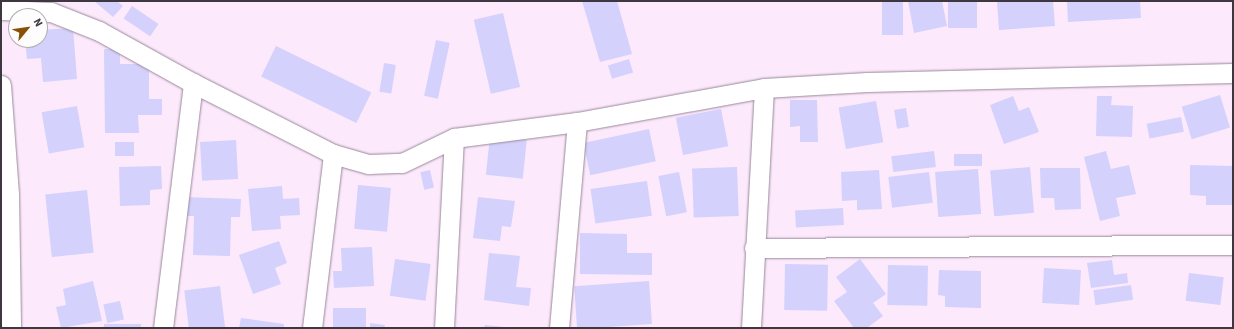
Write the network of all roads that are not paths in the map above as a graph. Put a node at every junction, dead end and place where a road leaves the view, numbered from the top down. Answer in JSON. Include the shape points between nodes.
{"nodes":[{"id":1,"x":1,"y":10,"type":"edge"},
{"id":2,"x":1233,"y":73,"type":"edge"},
{"id":3,"x":193,"y":84,"type":"junction"},
{"id":4,"x":1,"y":85,"type":"edge"},
{"id":5,"x":764,"y":88,"type":"junction"},
{"id":6,"x":577,"y":122,"type":"junction"},
{"id":7,"x":454,"y":138,"type":"junction"},
{"id":8,"x":333,"y":154,"type":"junction"},
{"id":9,"x":5,"y":197,"type":"edge"},
{"id":10,"x":1233,"y":245,"type":"edge"},
{"id":11,"x":754,"y":248,"type":"junction"},
{"id":12,"x":12,"y":328,"type":"edge"},
{"id":13,"x":163,"y":328,"type":"edge"},
{"id":14,"x":312,"y":328,"type":"edge"},
{"id":15,"x":444,"y":328,"type":"edge"},
{"id":16,"x":560,"y":328,"type":"edge"},
{"id":17,"x":751,"y":328,"type":"edge"}],
"edges":[{"from":1,"to":3,"type":"street","via":[[50,12],[99,31]]},
{"from":2,"to":5,"type":"street","via":[[867,82]]},
{"from":3,"to":8,"type":"street"},
{"from":3,"to":13,"type":"street"},
{"from":4,"to":9,"type":"street"},
{"from":5,"to":6,"type":"street"},
{"from":5,"to":11,"type":"street"},
{"from":6,"to":7,"type":"street"},
{"from":6,"to":16,"type":"street"},
{"from":7,"to":8,"type":"street","via":[[402,163],[369,164]]},
{"from":7,"to":15,"type":"street"},
{"from":8,"to":14,"type":"street"},
{"from":9,"to":12,"type":"street"},
{"from":10,"to":11,"type":"street"},
{"from":11,"to":17,"type":"street"}]}
